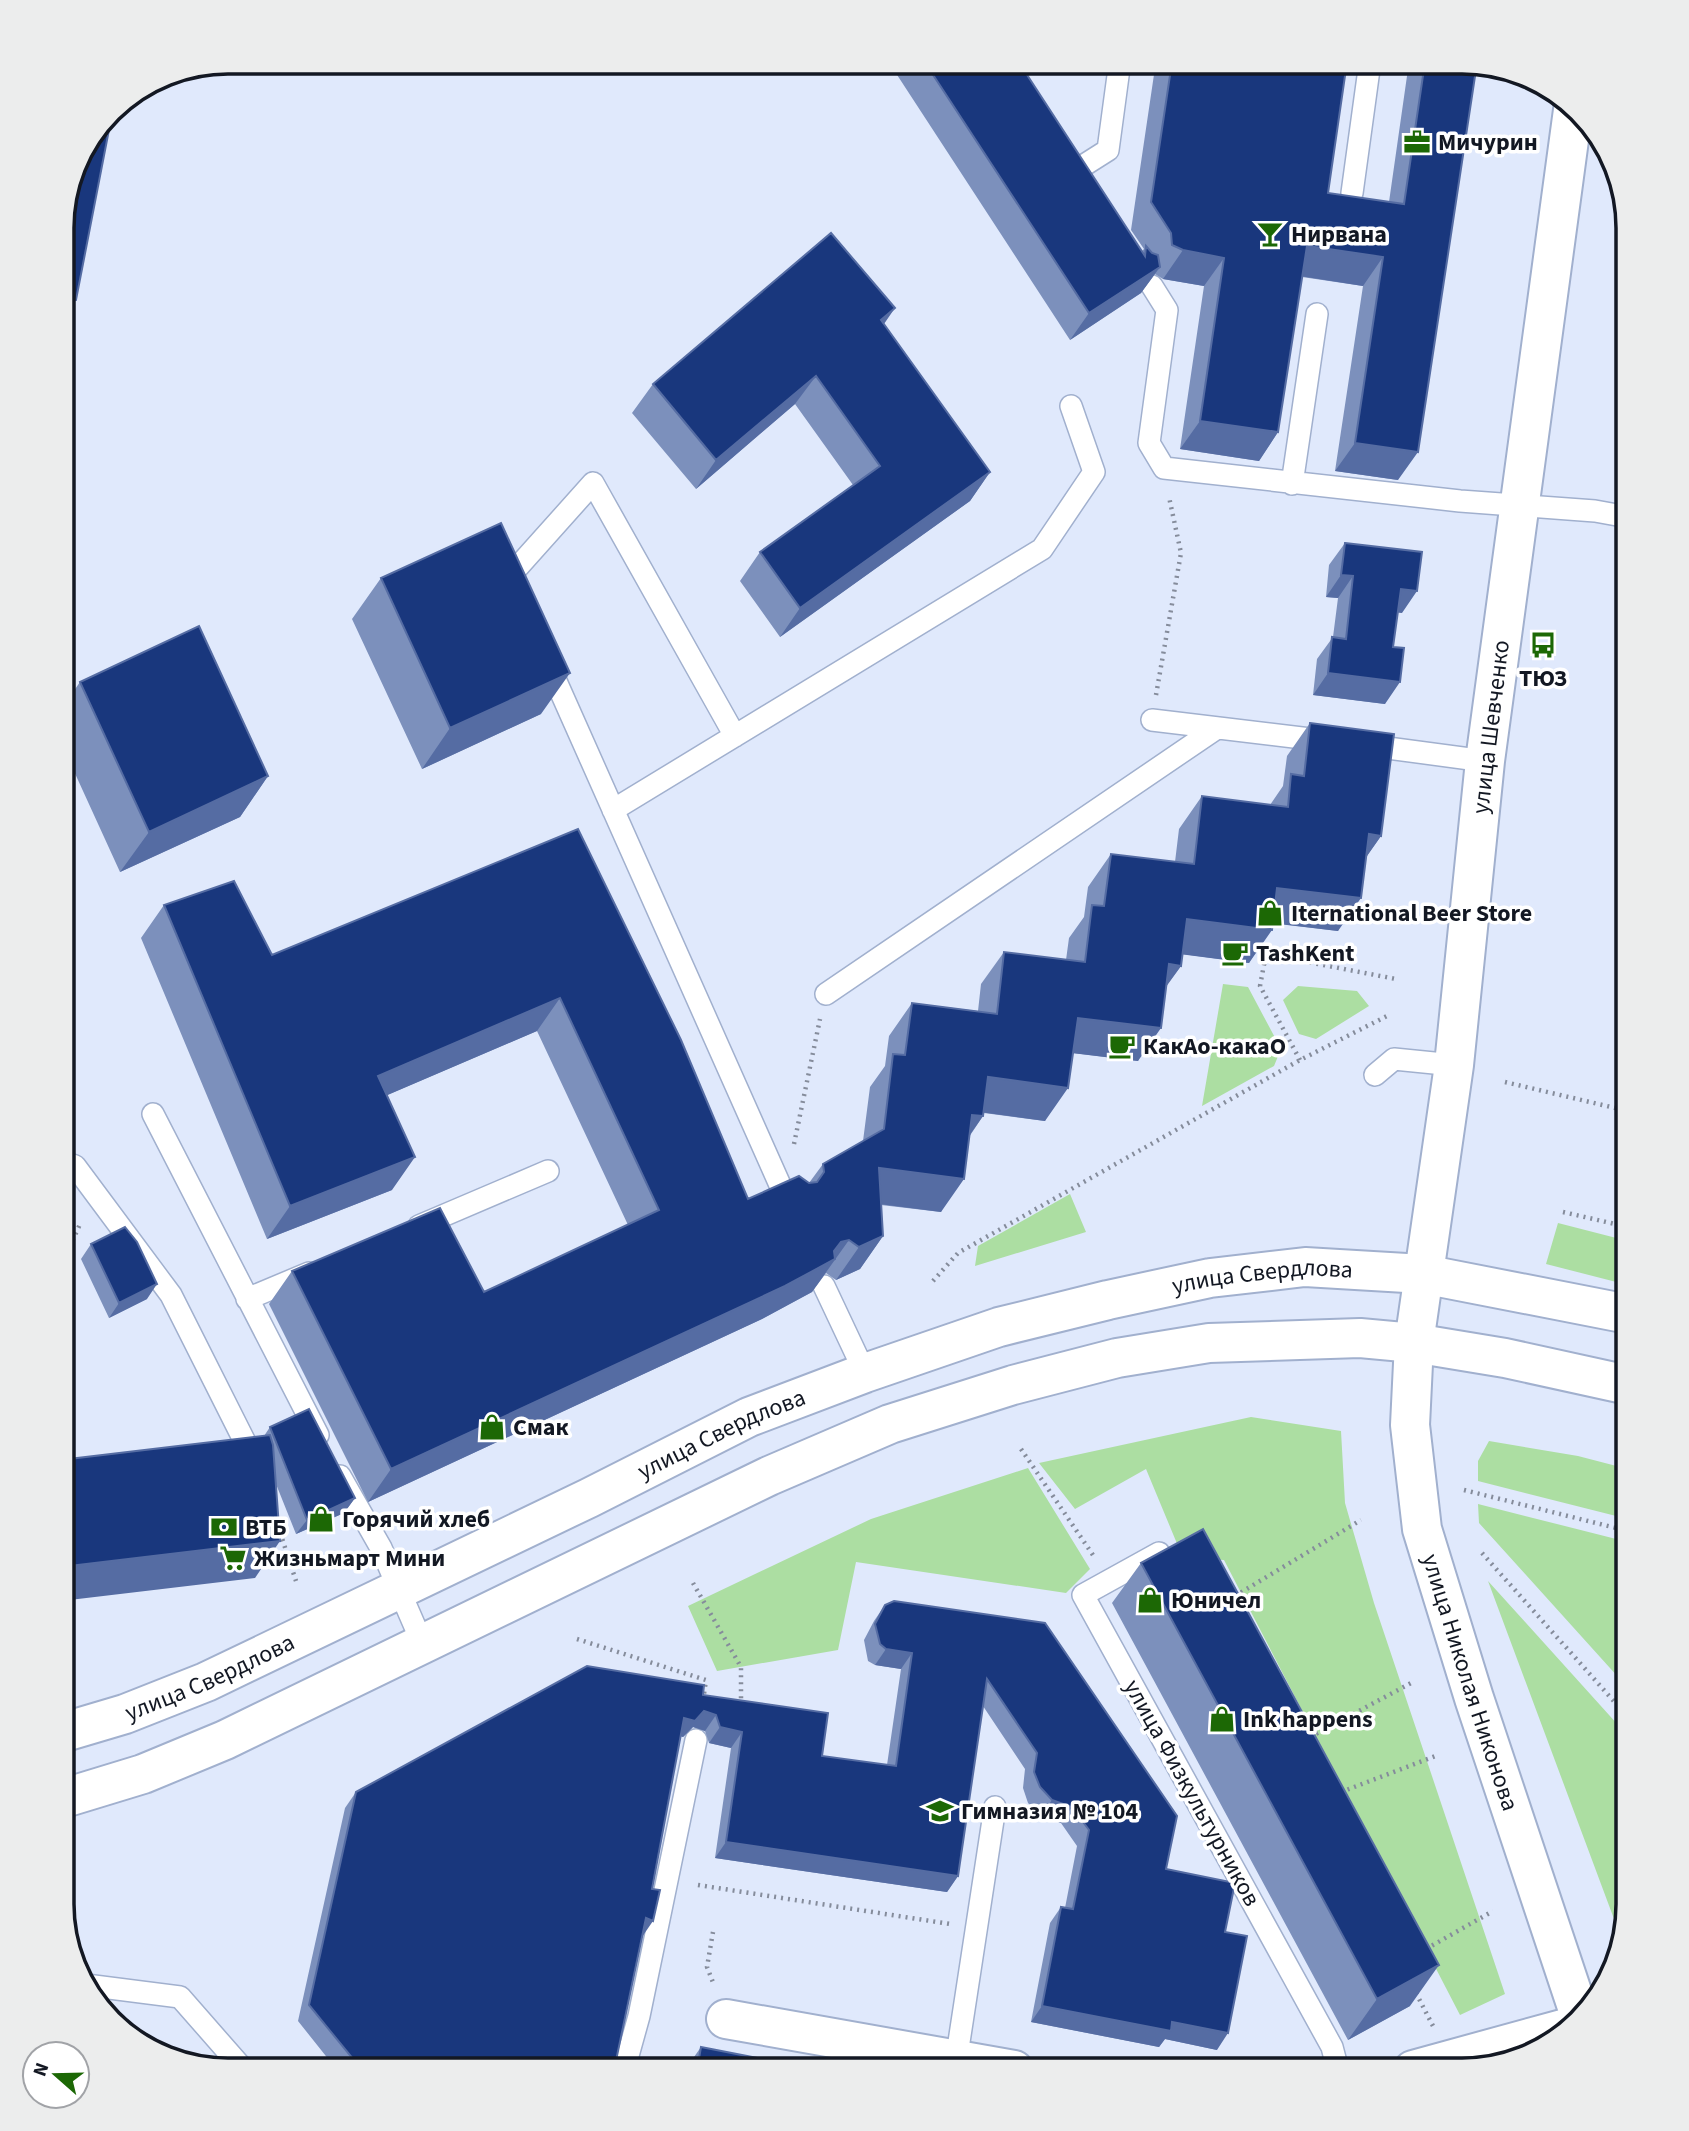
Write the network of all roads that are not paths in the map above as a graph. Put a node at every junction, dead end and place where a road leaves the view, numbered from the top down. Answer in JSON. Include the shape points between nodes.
{"nodes":[{"id":1,"x":1118,"y":74,"type":"edge"},
{"id":2,"x":1368,"y":74,"type":"edge"},
{"id":3,"x":1572,"y":121,"type":"edge"},
{"id":4,"x":1064,"y":148,"type":"edge"},
{"id":5,"x":1078,"y":169,"type":"junction"},
{"id":6,"x":1092,"y":191,"type":"edge"},
{"id":7,"x":1352,"y":193,"type":"edge"},
{"id":8,"x":1152,"y":286,"type":"edge"},
{"id":9,"x":1317,"y":314,"type":"dead end"},
{"id":10,"x":1071,"y":406,"type":"dead end"},
{"id":11,"x":1292,"y":484,"type":"junction"},
{"id":12,"x":1519,"y":505,"type":"junction"},
{"id":13,"x":1616,"y":515,"type":"edge"},
{"id":14,"x":520,"y":601,"type":"edge"},
{"id":15,"x":537,"y":638,"type":"edge"},
{"id":16,"x":1152,"y":720,"type":"road end"},
{"id":17,"x":1217,"y":728,"type":"junction"},
{"id":18,"x":735,"y":736,"type":"junction"},
{"id":19,"x":1485,"y":761,"type":"junction"},
{"id":20,"x":613,"y":810,"type":"junction"},
{"id":21,"x":826,"y":995,"type":"road end"},
{"id":22,"x":1454,"y":1065,"type":"junction"},
{"id":23,"x":1375,"y":1075,"type":"dead end"},
{"id":24,"x":152,"y":1114,"type":"dead end"},
{"id":25,"x":73,"y":1165,"type":"edge"},
{"id":26,"x":548,"y":1171,"type":"dead end"},
{"id":27,"x":786,"y":1198,"type":"edge"},
{"id":28,"x":397,"y":1235,"type":"edge"},
{"id":29,"x":322,"y":1267,"type":"edge"},
{"id":30,"x":1423,"y":1274,"type":"junction"},
{"id":31,"x":824,"y":1286,"type":"edge"},
{"id":32,"x":247,"y":1299,"type":"junction"},
{"id":33,"x":1616,"y":1312,"type":"edge"},
{"id":34,"x":1414,"y":1343,"type":"junction"},
{"id":35,"x":865,"y":1373,"type":"junction"},
{"id":36,"x":1616,"y":1382,"type":"edge"},
{"id":37,"x":253,"y":1458,"type":"junction"},
{"id":38,"x":226,"y":1459,"type":"edge"},
{"id":39,"x":278,"y":1526,"type":"edge"},
{"id":40,"x":1159,"y":1553,"type":"edge"},
{"id":41,"x":399,"y":1589,"type":"junction"},
{"id":42,"x":423,"y":1645,"type":"junction"},
{"id":43,"x":73,"y":1729,"type":"edge"},
{"id":44,"x":696,"y":1740,"type":"edge"},
{"id":45,"x":73,"y":1796,"type":"edge"},
{"id":46,"x":995,"y":1807,"type":"dead end"},
{"id":47,"x":98,"y":1986,"type":"edge"},
{"id":48,"x":1576,"y":2006,"type":"edge"},
{"id":49,"x":726,"y":2019,"type":"road end"},
{"id":50,"x":1543,"y":2034,"type":"edge"},
{"id":51,"x":233,"y":2058,"type":"edge"},
{"id":52,"x":627,"y":2058,"type":"edge"},
{"id":53,"x":920,"y":2058,"type":"edge"},
{"id":54,"x":956,"y":2058,"type":"edge"},
{"id":55,"x":1335,"y":2058,"type":"edge"},
{"id":56,"x":1457,"y":2058,"type":"edge"}],
"edges":[{"from":1,"to":5,"type":"lane","via":[[1108,150]]},
{"from":2,"to":7,"type":"lane"},
{"from":3,"to":12,"type":"main road","name":"улица Шевченко"},
{"from":4,"to":5,"type":"lane"},
{"from":5,"to":6,"type":"lane"},
{"from":8,"to":11,"type":"lane","via":[[1167,310],[1149,443],[1164,468]]},
{"from":9,"to":11,"type":"lane"},
{"from":10,"to":18,"type":"lane","via":[[1094,472],[1042,549]]},
{"from":11,"to":12,"type":"lane"},
{"from":12,"to":13,"type":"lane"},
{"from":12,"to":19,"type":"main road","name":"улица Шевченко"},
{"from":14,"to":18,"type":"lane","via":[[509,577],[593,483]]},
{"from":15,"to":20,"type":"lane"},
{"from":16,"to":17,"type":"lane"},
{"from":17,"to":19,"type":"lane"},
{"from":17,"to":21,"type":"lane"},
{"from":18,"to":20,"type":"lane"},
{"from":19,"to":22,"type":"main road","name":"улица Шевченко"},
{"from":20,"to":27,"type":"lane"},
{"from":22,"to":23,"type":"lane","via":[[1394,1059]]},
{"from":22,"to":30,"type":"main road","name":"улица Шевченко"},
{"from":24,"to":32,"type":"lane"},
{"from":25,"to":37,"type":"lane","via":[[171,1295]]},
{"from":26,"to":28,"type":"lane"},
{"from":29,"to":32,"type":"lane"},
{"from":30,"to":33,"type":"main road","name":"улица Свердлова"},
{"from":30,"to":34,"type":"main road","name":"улица Шевченко"},
{"from":30,"to":35,"type":"main road","name":"улица Свердлова","via":[[1305,1267],[1210,1278],[999,1327]]},
{"from":31,"to":35,"type":"lane"},
{"from":32,"to":41,"type":"lane"},
{"from":34,"to":36,"type":"main road"},
{"from":34,"to":42,"type":"main road","via":[[1360,1338],[1209,1343],[1117,1358],[1013,1385],[890,1424],[769,1476]]},
{"from":34,"to":48,"type":"main road","name":"улица Николая Никонова","via":[[1410,1425],[1422,1529]]},
{"from":35,"to":41,"type":"main road","name":"улица Свердлова","via":[[749,1417]]},
{"from":37,"to":38,"type":"lane"},
{"from":37,"to":39,"type":"lane"},
{"from":40,"to":55,"type":"lane","name":"улица Физкультурников","via":[[1083,1595]]},
{"from":41,"to":42,"type":"lane"},
{"from":41,"to":43,"type":"main road","name":"улица Свердлова","via":[[206,1682]]},
{"from":42,"to":45,"type":"main road","via":[[225,1740]]},
{"from":44,"to":52,"type":"lane"},
{"from":46,"to":54,"type":"lane"},
{"from":47,"to":51,"type":"lane","via":[[180,1997]]},
{"from":49,"to":53,"type":"main road"},
{"from":50,"to":56,"type":"main road"}]}
